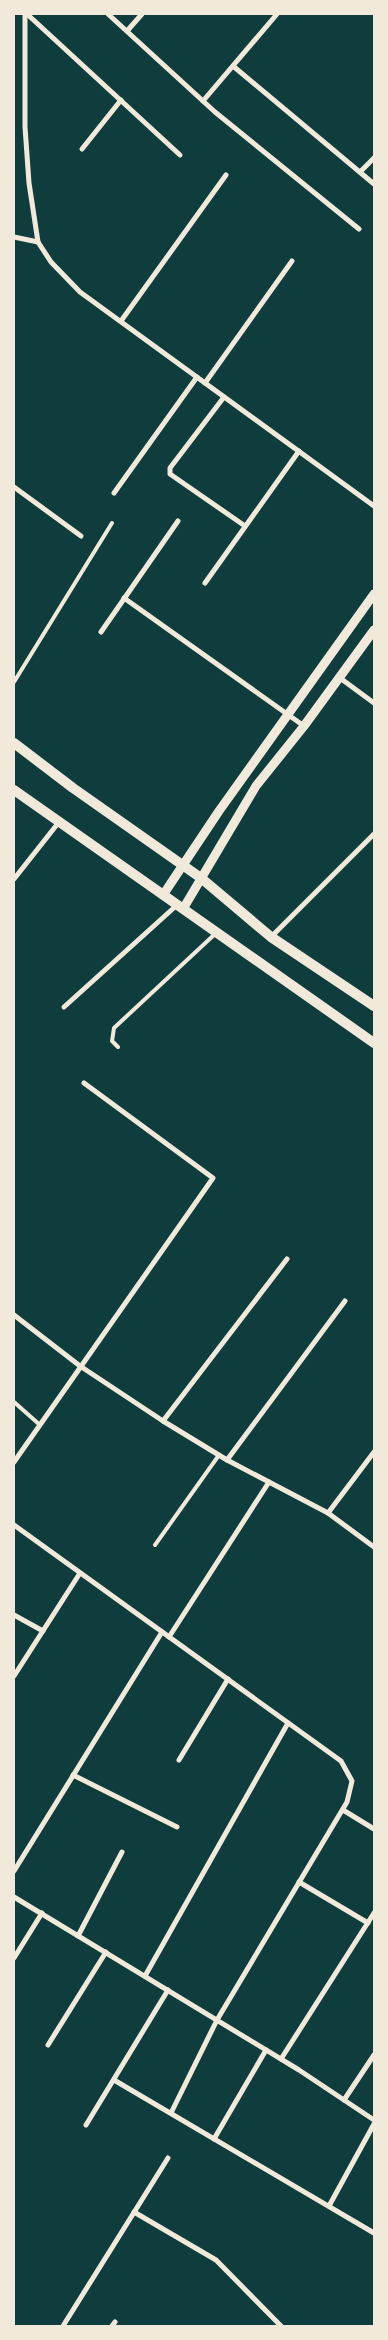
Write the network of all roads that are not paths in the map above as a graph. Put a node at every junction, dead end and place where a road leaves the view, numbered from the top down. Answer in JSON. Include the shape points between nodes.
{"nodes":[{"id":1,"x":26,"y":14,"type":"edge"},
{"id":2,"x":108,"y":14,"type":"edge"},
{"id":3,"x":142,"y":14,"type":"edge"},
{"id":4,"x":277,"y":14,"type":"edge"},
{"id":5,"x":127,"y":31,"type":"junction"},
{"id":6,"x":233,"y":66,"type":"junction"},
{"id":7,"x":121,"y":100,"type":"junction"},
{"id":8,"x":203,"y":101,"type":"junction"},
{"id":9,"x":82,"y":149,"type":"dead end"},
{"id":10,"x":180,"y":155,"type":"dead end"},
{"id":11,"x":374,"y":158,"type":"edge"},
{"id":12,"x":360,"y":172,"type":"junction"},
{"id":13,"x":226,"y":175,"type":"dead end"},
{"id":14,"x":374,"y":184,"type":"edge"},
{"id":15,"x":359,"y":229,"type":"dead end"},
{"id":16,"x":14,"y":237,"type":"edge"},
{"id":17,"x":38,"y":242,"type":"junction"},
{"id":18,"x":292,"y":261,"type":"dead end"},
{"id":19,"x":121,"y":321,"type":"junction"},
{"id":20,"x":197,"y":377,"type":"junction"},
{"id":21,"x":205,"y":383,"type":"junction"},
{"id":22,"x":224,"y":396,"type":"junction"},
{"id":23,"x":299,"y":451,"type":"junction"},
{"id":24,"x":14,"y":487,"type":"edge"},
{"id":25,"x":114,"y":493,"type":"dead end"},
{"id":26,"x":374,"y":506,"type":"edge"},
{"id":27,"x":178,"y":521,"type":"dead end"},
{"id":28,"x":112,"y":523,"type":"dead end"},
{"id":29,"x":245,"y":526,"type":"junction"},
{"id":30,"x":81,"y":536,"type":"dead end"},
{"id":31,"x":205,"y":583,"type":"dead end"},
{"id":32,"x":374,"y":594,"type":"edge"},
{"id":33,"x":124,"y":598,"type":"junction"},
{"id":34,"x":374,"y":630,"type":"edge"},
{"id":35,"x":101,"y":632,"type":"dead end"},
{"id":36,"x":340,"y":678,"type":"junction"},
{"id":37,"x":14,"y":682,"type":"edge"},
{"id":38,"x":374,"y":703,"type":"edge"},
{"id":39,"x":287,"y":714,"type":"junction"},
{"id":40,"x":304,"y":726,"type":"junction"},
{"id":41,"x":14,"y":743,"type":"edge"},
{"id":42,"x":14,"y":790,"type":"edge"},
{"id":43,"x":60,"y":822,"type":"junction"},
{"id":44,"x":374,"y":834,"type":"edge"},
{"id":45,"x":184,"y":867,"type":"junction"},
{"id":46,"x":201,"y":878,"type":"junction"},
{"id":47,"x":14,"y":879,"type":"edge"},
{"id":48,"x":164,"y":895,"type":"junction"},
{"id":49,"x":180,"y":907,"type":"junction"},
{"id":50,"x":216,"y":932,"type":"junction"},
{"id":51,"x":271,"y":937,"type":"junction"},
{"id":52,"x":374,"y":1006,"type":"edge"},
{"id":53,"x":64,"y":1007,"type":"dead end"},
{"id":54,"x":374,"y":1043,"type":"edge"},
{"id":55,"x":118,"y":1047,"type":"dead end"},
{"id":56,"x":84,"y":1083,"type":"dead end"},
{"id":57,"x":287,"y":1259,"type":"dead end"},
{"id":58,"x":344,"y":1300,"type":"dead end"},
{"id":59,"x":14,"y":1315,"type":"edge"},
{"id":60,"x":80,"y":1366,"type":"junction"},
{"id":61,"x":14,"y":1402,"type":"edge"},
{"id":62,"x":162,"y":1421,"type":"junction"},
{"id":63,"x":40,"y":1424,"type":"junction"},
{"id":64,"x":374,"y":1452,"type":"edge"},
{"id":65,"x":219,"y":1455,"type":"junction"},
{"id":66,"x":228,"y":1460,"type":"junction"},
{"id":67,"x":14,"y":1462,"type":"edge"},
{"id":68,"x":269,"y":1482,"type":"junction"},
{"id":69,"x":328,"y":1513,"type":"junction"},
{"id":70,"x":14,"y":1525,"type":"edge"},
{"id":71,"x":154,"y":1545,"type":"dead end"},
{"id":72,"x":374,"y":1547,"type":"edge"},
{"id":73,"x":80,"y":1573,"type":"junction"},
{"id":74,"x":14,"y":1615,"type":"edge"},
{"id":75,"x":43,"y":1631,"type":"junction"},
{"id":76,"x":162,"y":1632,"type":"junction"},
{"id":77,"x":169,"y":1637,"type":"junction"},
{"id":78,"x":14,"y":1676,"type":"edge"},
{"id":79,"x":228,"y":1680,"type":"junction"},
{"id":80,"x":288,"y":1723,"type":"junction"},
{"id":81,"x":179,"y":1760,"type":"dead end"},
{"id":82,"x":73,"y":1775,"type":"junction"},
{"id":83,"x":343,"y":1810,"type":"junction"},
{"id":84,"x":177,"y":1827,"type":"dead end"},
{"id":85,"x":374,"y":1829,"type":"edge"},
{"id":86,"x":122,"y":1852,"type":"dead end"},
{"id":87,"x":14,"y":1871,"type":"edge"},
{"id":88,"x":300,"y":1882,"type":"junction"},
{"id":89,"x":14,"y":1897,"type":"edge"},
{"id":90,"x":42,"y":1913,"type":"junction"},
{"id":91,"x":374,"y":1913,"type":"edge"},
{"id":92,"x":368,"y":1923,"type":"junction"},
{"id":93,"x":78,"y":1936,"type":"junction"},
{"id":94,"x":106,"y":1952,"type":"junction"},
{"id":95,"x":14,"y":1958,"type":"edge"},
{"id":96,"x":145,"y":1976,"type":"junction"},
{"id":97,"x":168,"y":1990,"type":"junction"},
{"id":98,"x":217,"y":2020,"type":"junction"},
{"id":99,"x":48,"y":2045,"type":"dead end"},
{"id":100,"x":266,"y":2050,"type":"junction"},
{"id":101,"x":374,"y":2054,"type":"edge"},
{"id":102,"x":281,"y":2059,"type":"junction"},
{"id":103,"x":114,"y":2080,"type":"junction"},
{"id":104,"x":344,"y":2100,"type":"junction"},
{"id":105,"x":171,"y":2113,"type":"junction"},
{"id":106,"x":374,"y":2120,"type":"edge"},
{"id":107,"x":374,"y":2124,"type":"edge"},
{"id":108,"x":86,"y":2125,"type":"dead end"},
{"id":109,"x":214,"y":2139,"type":"junction"},
{"id":110,"x":168,"y":2158,"type":"dead end"},
{"id":111,"x":329,"y":2206,"type":"junction"},
{"id":112,"x":134,"y":2212,"type":"junction"},
{"id":113,"x":374,"y":2232,"type":"edge"},
{"id":114,"x":63,"y":2326,"type":"edge"},
{"id":115,"x":281,"y":2326,"type":"edge"}],
"edges":[{"from":1,"to":7,"type":"street"},
{"from":1,"to":17,"type":"street","via":[[25,127]]},
{"from":2,"to":5,"type":"street"},
{"from":3,"to":5,"type":"street"},
{"from":4,"to":6,"type":"street"},
{"from":5,"to":8,"type":"street"},
{"from":6,"to":8,"type":"street"},
{"from":6,"to":12,"type":"street"},
{"from":7,"to":9,"type":"street"},
{"from":7,"to":10,"type":"street"},
{"from":8,"to":15,"type":"street"},
{"from":11,"to":12,"type":"street"},
{"from":12,"to":14,"type":"street"},
{"from":13,"to":19,"type":"street"},
{"from":16,"to":17,"type":"street"},
{"from":17,"to":19,"type":"street","via":[[51,262],[80,292]]},
{"from":18,"to":21,"type":"street"},
{"from":19,"to":20,"type":"street"},
{"from":20,"to":21,"type":"street"},
{"from":20,"to":25,"type":"street"},
{"from":21,"to":22,"type":"street"},
{"from":22,"to":23,"type":"street"},
{"from":22,"to":29,"type":"street","via":[[170,468],[170,474]]},
{"from":23,"to":26,"type":"street"},
{"from":23,"to":29,"type":"street"},
{"from":24,"to":30,"type":"street"},
{"from":27,"to":33,"type":"street"},
{"from":28,"to":37,"type":"lane"},
{"from":29,"to":31,"type":"street"},
{"from":32,"to":39,"type":"street"},
{"from":33,"to":35,"type":"street"},
{"from":33,"to":39,"type":"street"},
{"from":34,"to":36,"type":"street"},
{"from":36,"to":38,"type":"street"},
{"from":36,"to":40,"type":"street"},
{"from":39,"to":40,"type":"street"},
{"from":39,"to":45,"type":"street"},
{"from":40,"to":46,"type":"street","via":[[256,786]]},
{"from":41,"to":45,"type":"main road"},
{"from":42,"to":43,"type":"main road"},
{"from":43,"to":47,"type":"street"},
{"from":43,"to":48,"type":"main road"},
{"from":44,"to":51,"type":"street"},
{"from":45,"to":46,"type":"main road"},
{"from":45,"to":48,"type":"street"},
{"from":46,"to":49,"type":"street"},
{"from":46,"to":51,"type":"main road"},
{"from":48,"to":49,"type":"main road"},
{"from":49,"to":50,"type":"main road"},
{"from":49,"to":53,"type":"street"},
{"from":50,"to":54,"type":"main road"},
{"from":50,"to":55,"type":"lane","via":[[114,1028],[112,1041]]},
{"from":51,"to":52,"type":"main road"},
{"from":56,"to":60,"type":"street","via":[[213,1178]]},
{"from":57,"to":62,"type":"street"},
{"from":58,"to":66,"type":"street"},
{"from":59,"to":60,"type":"street"},
{"from":60,"to":62,"type":"street"},
{"from":60,"to":63,"type":"street"},
{"from":61,"to":63,"type":"lane"},
{"from":62,"to":65,"type":"street"},
{"from":63,"to":67,"type":"street"},
{"from":64,"to":69,"type":"street"},
{"from":65,"to":66,"type":"street"},
{"from":65,"to":71,"type":"lane"},
{"from":66,"to":68,"type":"street"},
{"from":68,"to":69,"type":"street"},
{"from":68,"to":77,"type":"street"},
{"from":69,"to":72,"type":"street"},
{"from":70,"to":73,"type":"street"},
{"from":73,"to":75,"type":"street"},
{"from":73,"to":76,"type":"street"},
{"from":74,"to":75,"type":"street"},
{"from":75,"to":78,"type":"street"},
{"from":76,"to":77,"type":"street"},
{"from":76,"to":82,"type":"street"},
{"from":77,"to":79,"type":"street"},
{"from":79,"to":80,"type":"street"},
{"from":79,"to":81,"type":"street"},
{"from":80,"to":83,"type":"street","via":[[341,1761],[352,1782]]},
{"from":80,"to":96,"type":"street"},
{"from":82,"to":84,"type":"street"},
{"from":82,"to":87,"type":"street"},
{"from":83,"to":85,"type":"street"},
{"from":83,"to":88,"type":"street"},
{"from":86,"to":93,"type":"street"},
{"from":88,"to":92,"type":"street"},
{"from":88,"to":98,"type":"street"},
{"from":89,"to":90,"type":"street"},
{"from":90,"to":93,"type":"street"},
{"from":90,"to":95,"type":"street"},
{"from":91,"to":92,"type":"street"},
{"from":92,"to":102,"type":"street"},
{"from":93,"to":94,"type":"street"},
{"from":94,"to":96,"type":"street"},
{"from":94,"to":99,"type":"street"},
{"from":96,"to":97,"type":"street"},
{"from":97,"to":98,"type":"street"},
{"from":97,"to":103,"type":"street"},
{"from":98,"to":100,"type":"street"},
{"from":98,"to":105,"type":"street"},
{"from":100,"to":102,"type":"street"},
{"from":100,"to":109,"type":"street"},
{"from":101,"to":104,"type":"street"},
{"from":102,"to":104,"type":"street"},
{"from":103,"to":105,"type":"street"},
{"from":103,"to":108,"type":"street"},
{"from":104,"to":106,"type":"street"},
{"from":105,"to":109,"type":"street"},
{"from":107,"to":111,"type":"street"},
{"from":109,"to":111,"type":"street"},
{"from":110,"to":112,"type":"street"},
{"from":111,"to":113,"type":"street"},
{"from":112,"to":114,"type":"street"},
{"from":112,"to":115,"type":"street","via":[[216,2260]]}]}
